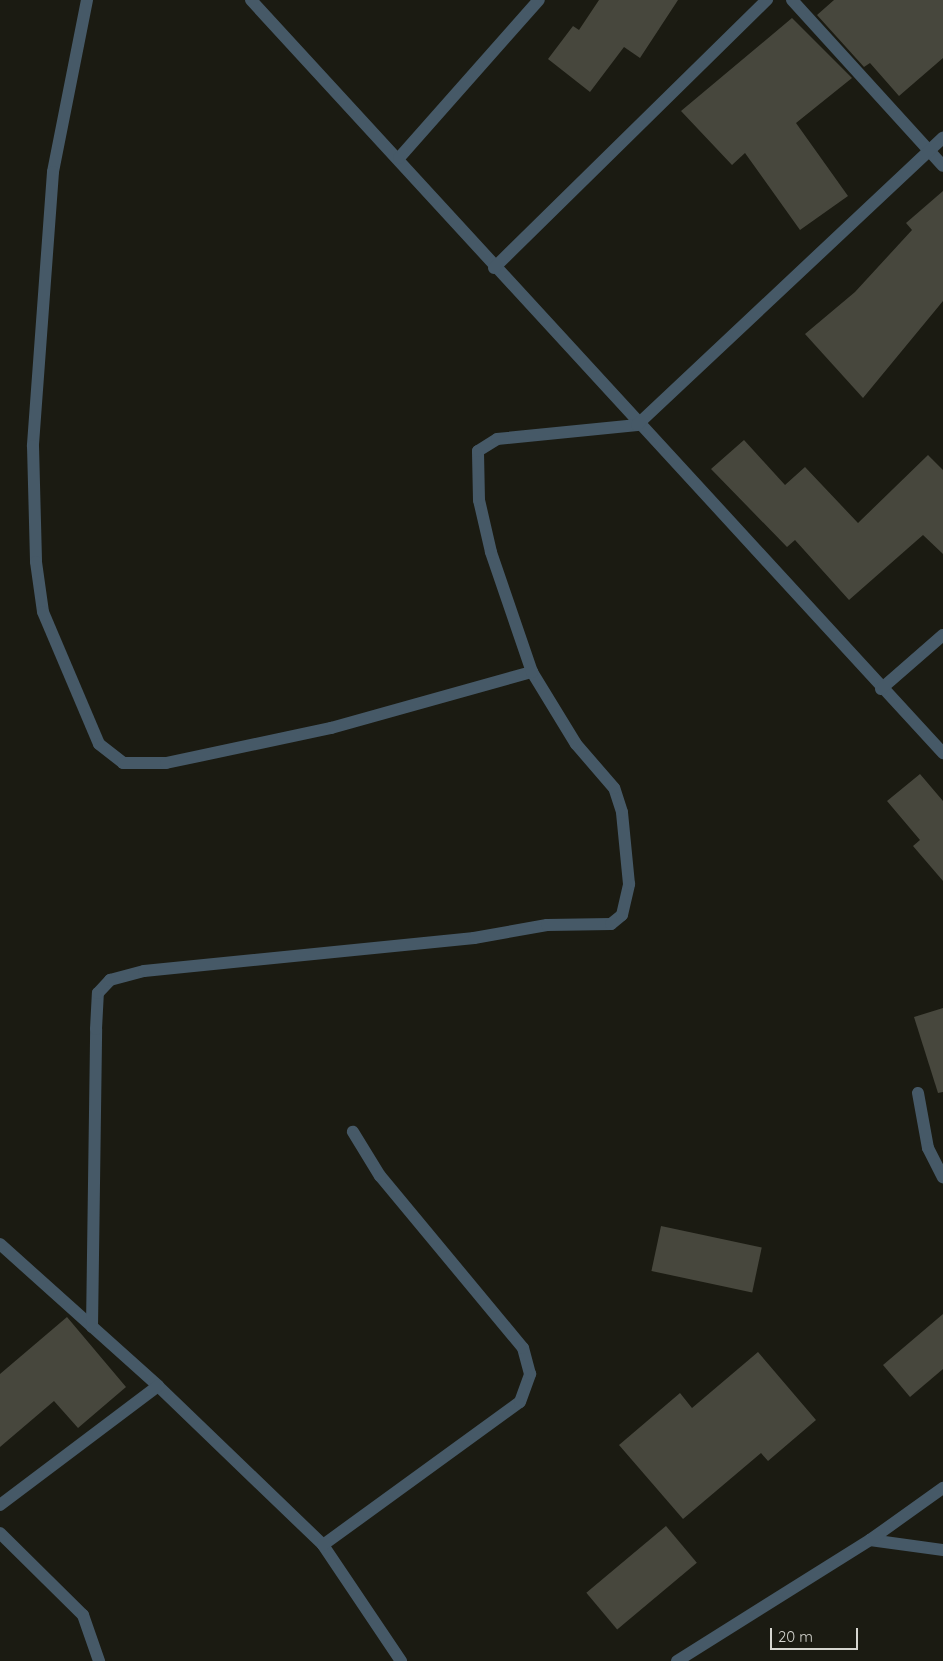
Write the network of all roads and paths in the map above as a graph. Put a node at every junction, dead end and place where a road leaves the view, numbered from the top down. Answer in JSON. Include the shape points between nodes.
{"nodes":[{"id":1,"x":87,"y":0,"type":"edge"},
{"id":2,"x":250,"y":0,"type":"edge"},
{"id":3,"x":538,"y":0,"type":"edge"},
{"id":4,"x":767,"y":0,"type":"edge"},
{"id":5,"x":792,"y":0,"type":"edge"},
{"id":6,"x":943,"y":138,"type":"edge"},
{"id":7,"x":928,"y":152,"type":"junction"},
{"id":8,"x":399,"y":158,"type":"junction"},
{"id":9,"x":943,"y":166,"type":"edge"},
{"id":10,"x":494,"y":268,"type":"junction"},
{"id":11,"x":638,"y":425,"type":"junction"},
{"id":12,"x":943,"y":635,"type":"edge"},
{"id":13,"x":532,"y":672,"type":"junction"},
{"id":14,"x":881,"y":689,"type":"junction"},
{"id":15,"x":943,"y":754,"type":"edge"},
{"id":16,"x":918,"y":1094,"type":"dead end"},
{"id":17,"x":352,"y":1132,"type":"dead end"},
{"id":18,"x":943,"y":1177,"type":"edge"},
{"id":19,"x":0,"y":1244,"type":"edge"},
{"id":20,"x":92,"y":1327,"type":"junction"},
{"id":21,"x":158,"y":1386,"type":"junction"},
{"id":22,"x":943,"y":1488,"type":"edge"},
{"id":23,"x":0,"y":1505,"type":"edge"},
{"id":24,"x":0,"y":1533,"type":"edge"},
{"id":25,"x":870,"y":1540,"type":"junction"},
{"id":26,"x":323,"y":1545,"type":"junction"},
{"id":27,"x":943,"y":1550,"type":"edge"},
{"id":28,"x":99,"y":1661,"type":"edge"},
{"id":29,"x":401,"y":1661,"type":"edge"},
{"id":30,"x":677,"y":1661,"type":"edge"}],
"edges":[{"from":1,"to":13,"type":"street","via":[[53,172],[33,446],[36,562],[43,612],[99,744],[122,763],[166,763],[331,728]]},
{"from":2,"to":8,"type":"street"},
{"from":3,"to":8,"type":"street"},
{"from":4,"to":10,"type":"street"},
{"from":5,"to":7,"type":"street"},
{"from":6,"to":7,"type":"street"},
{"from":7,"to":9,"type":"street"},
{"from":7,"to":11,"type":"street"},
{"from":8,"to":10,"type":"street"},
{"from":10,"to":11,"type":"street"},
{"from":11,"to":13,"type":"street","via":[[496,439],[478,451],[479,500],[491,552]]},
{"from":11,"to":14,"type":"street"},
{"from":12,"to":14,"type":"street"},
{"from":13,"to":20,"type":"street","via":[[576,744],[614,788],[622,812],[629,884],[622,915],[611,924],[547,925],[474,938],[144,971],[110,980],[98,993],[96,1029]]},
{"from":14,"to":15,"type":"street"},
{"from":16,"to":18,"type":"street","via":[[928,1148]]},
{"from":17,"to":26,"type":"street","via":[[428,1238],[523,1348],[530,1374],[520,1402]]},
{"from":19,"to":20,"type":"street"},
{"from":20,"to":21,"type":"street"},
{"from":21,"to":23,"type":"street"},
{"from":21,"to":26,"type":"street"},
{"from":22,"to":25,"type":"street"},
{"from":24,"to":28,"type":"street","via":[[83,1615]]},
{"from":25,"to":27,"type":"street"},
{"from":25,"to":30,"type":"street"},
{"from":26,"to":29,"type":"street"}]}
